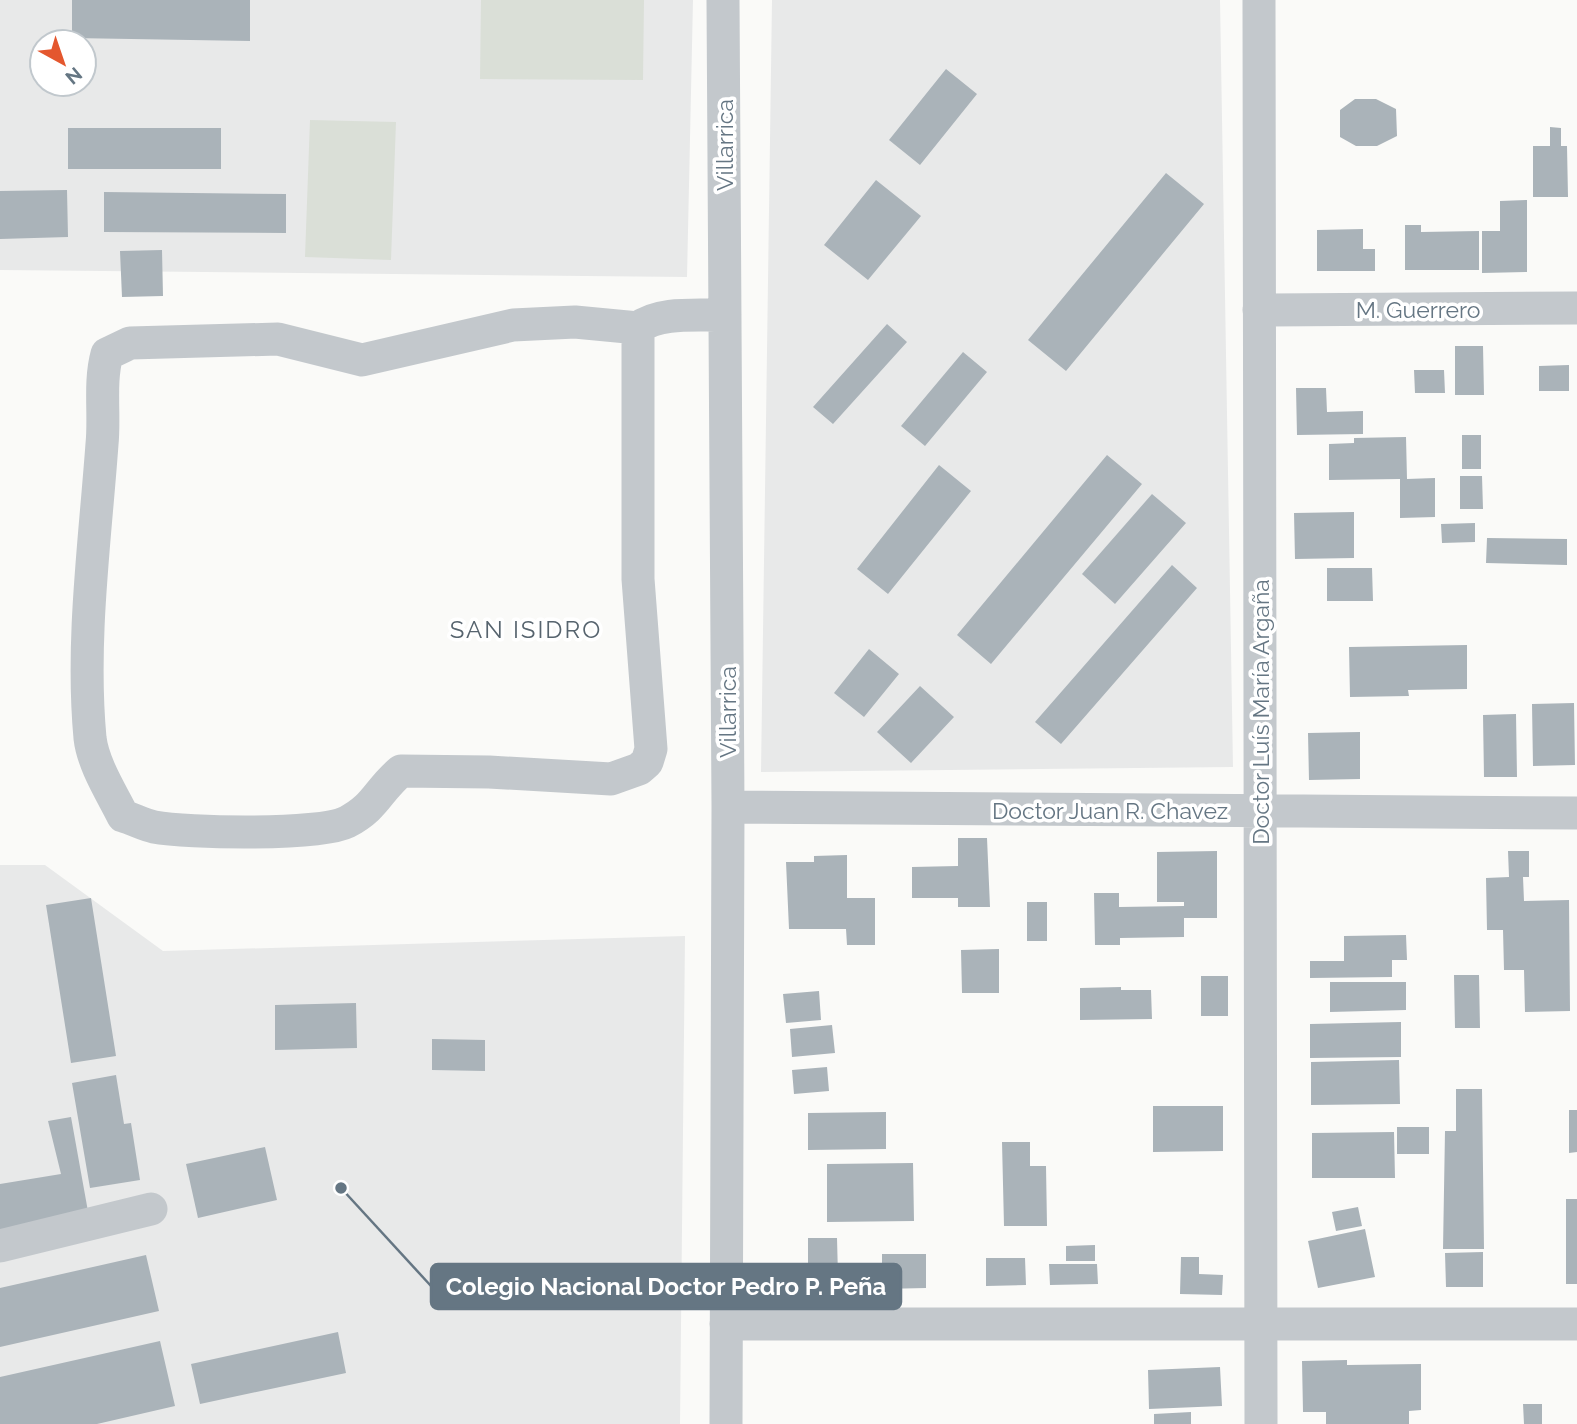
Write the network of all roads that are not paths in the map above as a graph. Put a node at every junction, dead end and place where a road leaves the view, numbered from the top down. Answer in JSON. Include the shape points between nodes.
{"nodes":[{"id":1,"x":723,"y":0,"type":"edge"},
{"id":2,"x":1259,"y":0,"type":"edge"},
{"id":3,"x":1577,"y":308,"type":"edge"},
{"id":4,"x":1259,"y":310,"type":"junction"},
{"id":5,"x":725,"y":315,"type":"junction"},
{"id":6,"x":638,"y":328,"type":"junction"},
{"id":7,"x":727,"y":807,"type":"junction"},
{"id":8,"x":1260,"y":811,"type":"junction"},
{"id":9,"x":1577,"y":813,"type":"edge"},
{"id":10,"x":150,"y":1209,"type":"dead end"},
{"id":11,"x":0,"y":1245,"type":"edge"},
{"id":12,"x":726,"y":1324,"type":"junction"},
{"id":13,"x":1577,"y":1324,"type":"edge"},
{"id":14,"x":1261,"y":1325,"type":"junction"},
{"id":15,"x":726,"y":1424,"type":"edge"},
{"id":16,"x":1261,"y":1424,"type":"edge"}],
"edges":[{"from":1,"to":5,"type":"street","name":"Villarrica"},
{"from":2,"to":4,"type":"street","name":"Doctor Luís María Argaña"},
{"from":3,"to":4,"type":"street","name":"M. Guerrero"},
{"from":4,"to":8,"type":"street","name":"Doctor Luís María Argaña"},
{"from":5,"to":6,"type":"street","via":[[673,316]]},
{"from":5,"to":7,"type":"street","name":"Villarrica"},
{"from":6,"to":6,"type":"street","via":[[638,579],[651,749],[639,769],[611,779],[401,771],[386,783],[372,807],[344,824],[279,832],[154,827],[123,816],[90,740],[89,626],[107,354],[130,343],[278,339],[362,360],[513,324],[575,322]]},
{"from":7,"to":8,"type":"street","name":"Doctor Juan R. Chavez"},
{"from":7,"to":12,"type":"street","name":"Villarrica"},
{"from":8,"to":9,"type":"street","name":"Doctor Juan R. Chavez"},
{"from":8,"to":14,"type":"street","name":"Doctor Luís María Argaña"},
{"from":10,"to":11,"type":"street"},
{"from":12,"to":14,"type":"street"},
{"from":12,"to":15,"type":"street","name":"Villarrica"},
{"from":13,"to":14,"type":"street"},
{"from":14,"to":16,"type":"street","name":"Doctor Luís María Argaña"}]}
